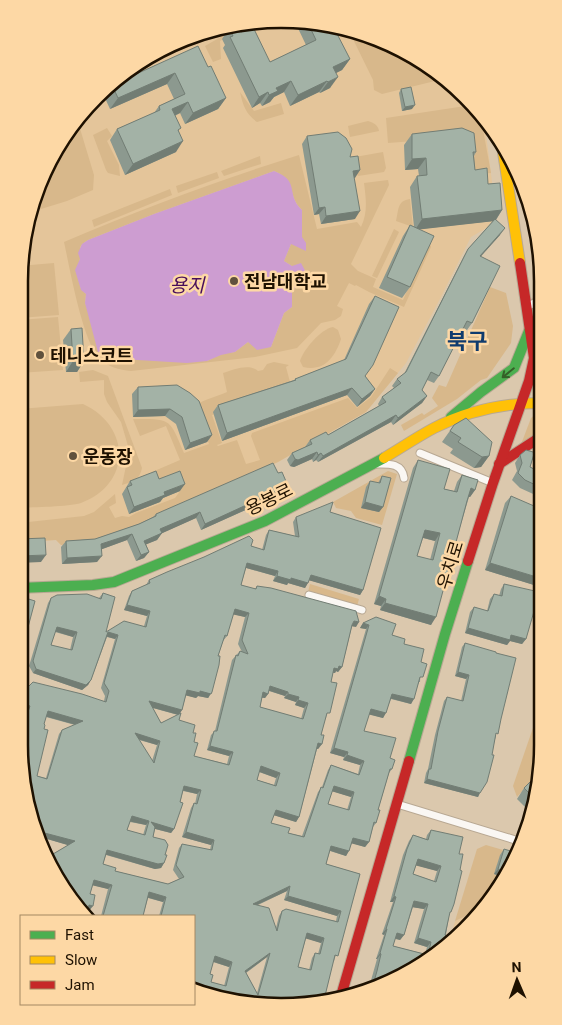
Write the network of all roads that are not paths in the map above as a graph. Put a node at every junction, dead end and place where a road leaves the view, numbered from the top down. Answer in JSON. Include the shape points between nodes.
{"nodes":[{"id":1,"x":504,"y":161,"type":"edge"},
{"id":2,"x":534,"y":304,"type":"edge"},
{"id":3,"x":527,"y":307,"type":"junction"},
{"id":4,"x":530,"y":330,"type":"junction"},
{"id":5,"x":534,"y":338,"type":"edge"},
{"id":6,"x":522,"y":403,"type":"junction"},
{"id":7,"x":534,"y":403,"type":"edge"},
{"id":8,"x":435,"y":428,"type":"junction"},
{"id":9,"x":534,"y":441,"type":"edge"},
{"id":10,"x":420,"y":453,"type":"dead end"},
{"id":11,"x":372,"y":464,"type":"junction"},
{"id":12,"x":499,"y":464,"type":"junction"},
{"id":13,"x":404,"y":478,"type":"dead end"},
{"id":14,"x":493,"y":483,"type":"junction"},
{"id":15,"x":28,"y":588,"type":"edge"},
{"id":16,"x":309,"y":594,"type":"dead end"},
{"id":17,"x":362,"y":610,"type":"dead end"},
{"id":18,"x":397,"y":804,"type":"junction"},
{"id":19,"x":515,"y":840,"type":"edge"},
{"id":20,"x":343,"y":990,"type":"edge"}],
"edges":[{"from":1,"to":3,"type":"main road","name":"우치로"},
{"from":2,"to":3,"type":"street"},
{"from":3,"to":4,"type":"main road","name":"우치로"},
{"from":4,"to":5,"type":"main road"},
{"from":4,"to":6,"type":"main road","name":"우치로","via":[[534,358]]},
{"from":4,"to":8,"type":"main road","one_way":true,"via":[[514,368]]},
{"from":6,"to":7,"type":"main road","name":"용봉로"},
{"from":6,"to":8,"type":"main road","name":"용봉로","via":[[500,406]]},
{"from":6,"to":12,"type":"main road","name":"우치로"},
{"from":8,"to":11,"type":"main road","name":"용봉로"},
{"from":9,"to":12,"type":"main road"},
{"from":10,"to":14,"type":"street"},
{"from":11,"to":13,"type":"street","via":[[400,467]]},
{"from":11,"to":15,"type":"main road","name":"용봉로","via":[[265,521],[114,582]]},
{"from":12,"to":14,"type":"main road","name":"우치로"},
{"from":14,"to":18,"type":"main road","name":"우치로","via":[[445,634]]},
{"from":16,"to":17,"type":"street"},
{"from":18,"to":19,"type":"street"},
{"from":18,"to":20,"type":"main road","name":"우치로"}]}
